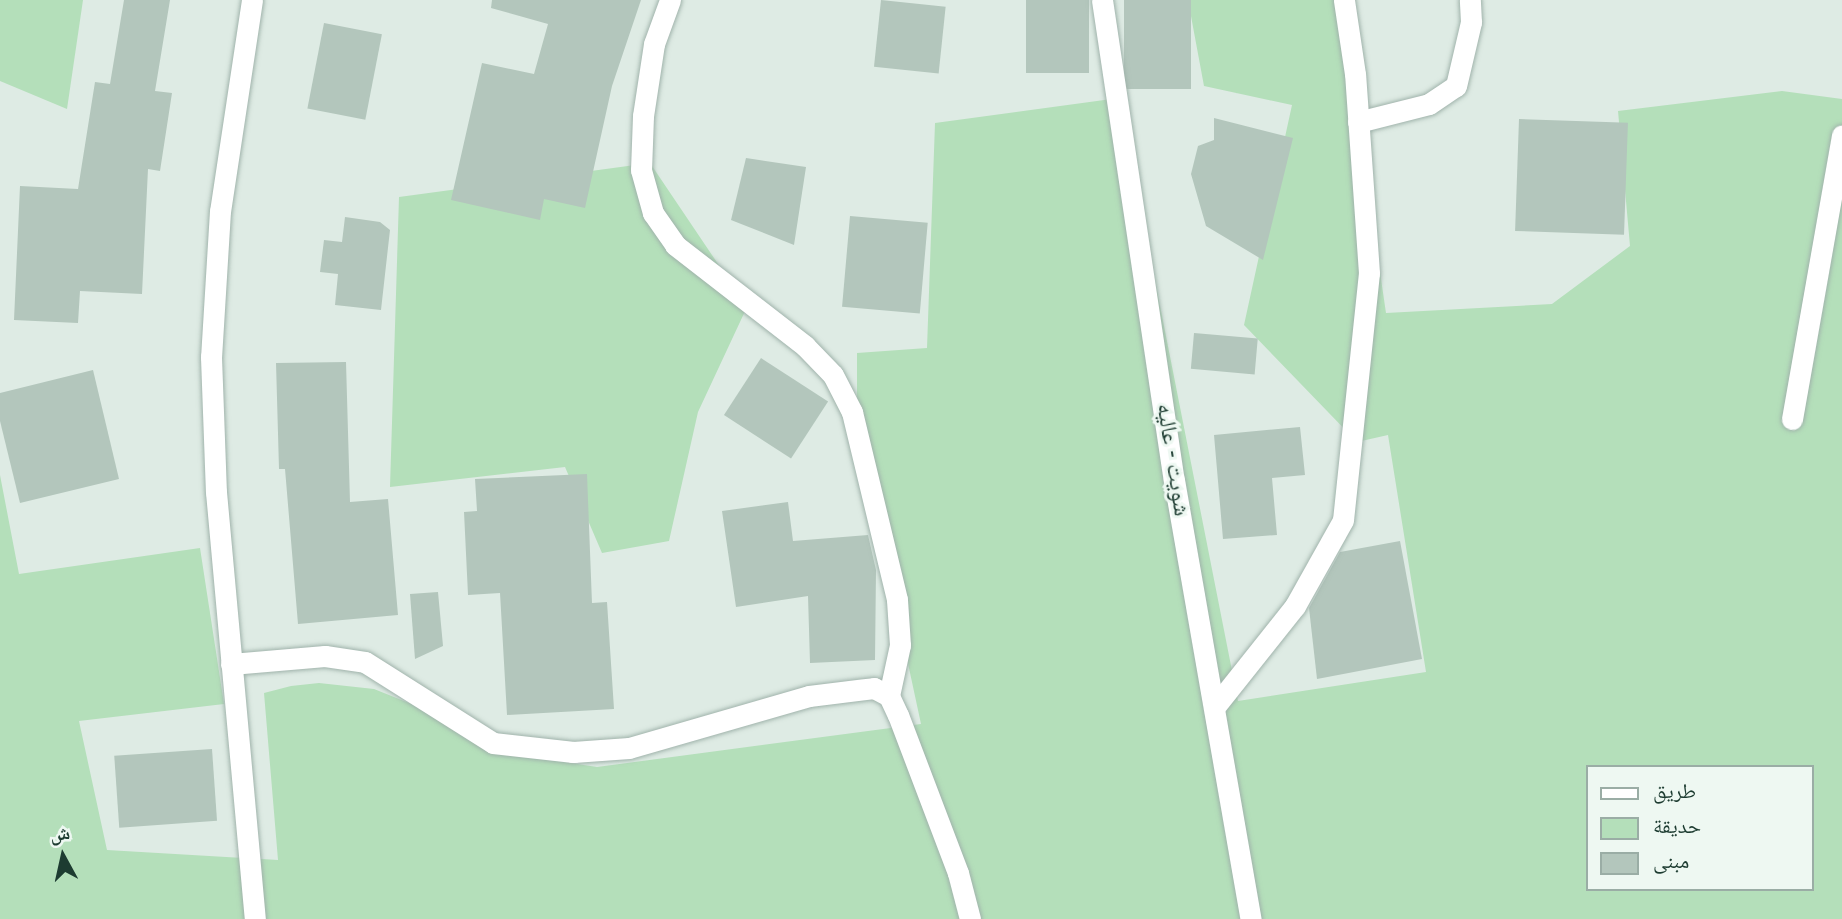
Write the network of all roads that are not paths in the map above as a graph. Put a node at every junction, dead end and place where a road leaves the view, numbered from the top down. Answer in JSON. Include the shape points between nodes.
{"nodes":[{"id":1,"x":252,"y":0,"type":"edge"},
{"id":2,"x":670,"y":0,"type":"edge"},
{"id":3,"x":1102,"y":0,"type":"edge"},
{"id":4,"x":1344,"y":0,"type":"edge"},
{"id":5,"x":1470,"y":0,"type":"edge"},
{"id":6,"x":1358,"y":122,"type":"junction"},
{"id":7,"x":1842,"y":135,"type":"edge"},
{"id":8,"x":1792,"y":419,"type":"dead end"},
{"id":9,"x":231,"y":664,"type":"junction"},
{"id":10,"x":889,"y":696,"type":"junction"},
{"id":11,"x":1217,"y":704,"type":"junction"},
{"id":12,"x":255,"y":919,"type":"edge"},
{"id":13,"x":970,"y":919,"type":"edge"},
{"id":14,"x":1251,"y":919,"type":"edge"}],
"edges":[{"from":1,"to":9,"type":"street","via":[[220,211],[211,357],[216,492]]},
{"from":2,"to":10,"type":"street","via":[[654,44],[643,116],[641,170],[653,213],[675,245],[805,346],[833,375],[852,412],[887,541],[897,600],[900,645]]},
{"from":3,"to":11,"type":"street","name":"شويت - عاليه","via":[[1174,480]]},
{"from":4,"to":6,"type":"street"},
{"from":5,"to":6,"type":"street","via":[[1466,52],[1456,86],[1429,104]]},
{"from":6,"to":11,"type":"street","via":[[1370,272],[1343,520],[1295,606]]},
{"from":7,"to":8,"type":"street"},
{"from":9,"to":10,"type":"street","via":[[325,656],[365,662],[391,674],[493,744],[520,749],[629,748],[809,696],[874,688]]},
{"from":9,"to":12,"type":"street"},
{"from":10,"to":13,"type":"street","via":[[958,873]]},
{"from":11,"to":14,"type":"street","name":"شويت - عاليه"}]}
